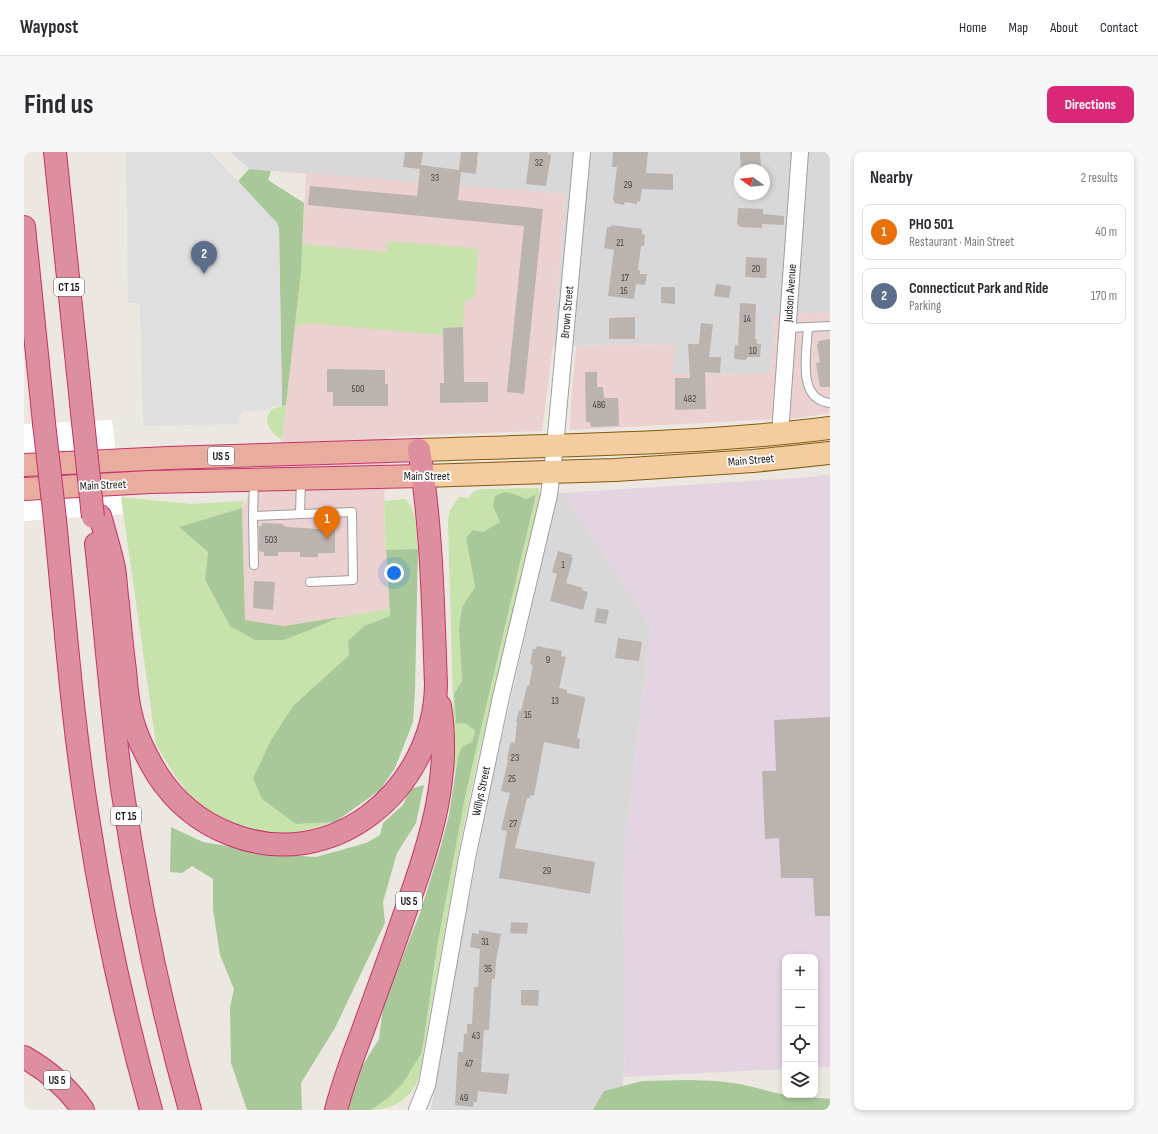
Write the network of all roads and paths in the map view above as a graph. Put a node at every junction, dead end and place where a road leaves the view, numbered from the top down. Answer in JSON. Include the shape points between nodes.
{"nodes":[{"id":1,"x":55,"y":152,"type":"edge"},
{"id":2,"x":582,"y":152,"type":"edge"},
{"id":3,"x":800,"y":152,"type":"edge"},
{"id":4,"x":24,"y":227,"type":"edge"},
{"id":5,"x":830,"y":326,"type":"edge"},
{"id":6,"x":808,"y":327,"type":"junction"},
{"id":7,"x":788,"y":328,"type":"junction"},
{"id":8,"x":830,"y":403,"type":"edge"},
{"id":9,"x":830,"y":428,"type":"edge"},
{"id":10,"x":780,"y":434,"type":"junction"},
{"id":11,"x":555,"y":446,"type":"junction"},
{"id":12,"x":492,"y":448,"type":"junction"},
{"id":13,"x":419,"y":450,"type":"junction"},
{"id":14,"x":830,"y":453,"type":"edge"},
{"id":15,"x":257,"y":455,"type":"junction"},
{"id":16,"x":24,"y":465,"type":"edge"},
{"id":17,"x":552,"y":473,"type":"junction"},
{"id":18,"x":493,"y":474,"type":"junction"},
{"id":19,"x":423,"y":476,"type":"junction"},
{"id":20,"x":301,"y":478,"type":"junction"},
{"id":21,"x":254,"y":479,"type":"junction"},
{"id":22,"x":24,"y":489,"type":"edge"},
{"id":23,"x":300,"y":514,"type":"junction"},
{"id":24,"x":97,"y":516,"type":"junction"},
{"id":25,"x":253,"y":516,"type":"junction"},
{"id":26,"x":254,"y":566,"type":"dead end"},
{"id":27,"x":310,"y":582,"type":"dead end"},
{"id":28,"x":436,"y":685,"type":"junction"},
{"id":29,"x":24,"y":1057,"type":"edge"},
{"id":30,"x":83,"y":1110,"type":"edge"},
{"id":31,"x":151,"y":1110,"type":"edge"},
{"id":32,"x":190,"y":1110,"type":"edge"},
{"id":33,"x":336,"y":1110,"type":"edge"},
{"id":34,"x":417,"y":1110,"type":"edge"}],
"edges":[{"from":1,"to":24,"type":"highway","number":"CT 15","bridge":true,"via":[[88,471]]},
{"from":2,"to":11,"type":"street","name":"Brown Street"},
{"from":3,"to":7,"type":"street","name":"Judson Avenue"},
{"from":4,"to":31,"type":"highway","bridge":true,"via":[[78,742],[92,846],[118,978]]},
{"from":5,"to":6,"type":"lane"},
{"from":6,"to":7,"type":"lane"},
{"from":6,"to":8,"type":"lane","via":[[806,376],[810,392],[822,402]]},
{"from":7,"to":10,"type":"street","name":"Judson Avenue"},
{"from":9,"to":10,"type":"main road","name":"Main Street"},
{"from":10,"to":11,"type":"main road","name":"Main Street"},
{"from":11,"to":12,"type":"main road","name":"Main Street"},
{"from":11,"to":17,"type":"street","name":"Brown Street"},
{"from":12,"to":13,"type":"main road","name":"Main Street"},
{"from":12,"to":18,"type":"main road"},
{"from":13,"to":15,"type":"highway","name":"Main Street","number":"US 5"},
{"from":13,"to":19,"type":"highway","number":"US 5"},
{"from":14,"to":17,"type":"main road","name":"Main Street","via":[[765,460]]},
{"from":15,"to":16,"type":"highway","name":"Main Street","number":"US 5"},
{"from":15,"to":21,"type":"highway"},
{"from":17,"to":18,"type":"main road","name":"Main Street"},
{"from":17,"to":34,"type":"street","name":"Willys Street","via":[[467,858],[427,1085]]},
{"from":18,"to":19,"type":"main road","name":"Main Street"},
{"from":19,"to":20,"type":"highway","name":"Main Street"},
{"from":19,"to":28,"type":"highway","number":"US 5","via":[[430,538]]},
{"from":20,"to":21,"type":"highway","name":"Main Street"},
{"from":20,"to":23,"type":"lane"},
{"from":21,"to":22,"type":"highway","name":"Main Street"},
{"from":21,"to":25,"type":"lane"},
{"from":23,"to":25,"type":"lane"},
{"from":23,"to":27,"type":"lane","via":[[352,512],[353,580]]},
{"from":24,"to":28,"type":"highway","via":[[114,568],[127,692],[134,726],[148,758],[166,788],[186,809],[217,829],[253,842],[290,845],[331,836],[364,819],[392,795],[414,764],[431,724]]},
{"from":24,"to":32,"type":"highway","number":"CT 15","via":[[116,735],[130,837],[158,982]]},
{"from":25,"to":26,"type":"lane"},
{"from":28,"to":33,"type":"highway","number":"US 5","via":[[444,747],[435,816],[412,893]]},
{"from":29,"to":30,"type":"highway","number":"US 5","via":[[58,1082]]}]}
